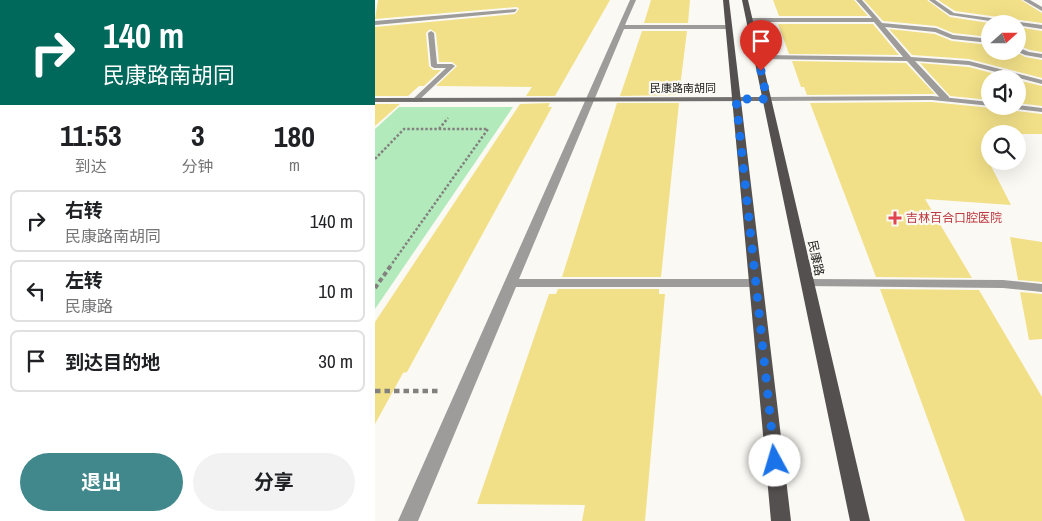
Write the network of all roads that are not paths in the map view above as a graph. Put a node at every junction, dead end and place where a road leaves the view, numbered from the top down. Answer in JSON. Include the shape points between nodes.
{"nodes":[{"id":1,"x":633,"y":0,"type":"edge"},
{"id":2,"x":725,"y":0,"type":"edge"},
{"id":3,"x":745,"y":0,"type":"edge"},
{"id":4,"x":859,"y":0,"type":"edge"},
{"id":5,"x":932,"y":0,"type":"edge"},
{"id":6,"x":1026,"y":0,"type":"edge"},
{"id":7,"x":1042,"y":9,"type":"edge"},
{"id":8,"x":515,"y":10,"type":"dead end"},
{"id":9,"x":981,"y":19,"type":"edge"},
{"id":10,"x":750,"y":20,"type":"junction"},
{"id":11,"x":375,"y":23,"type":"edge"},
{"id":12,"x":878,"y":23,"type":"junction"},
{"id":13,"x":1026,"y":25,"type":"edge"},
{"id":14,"x":1042,"y":26,"type":"edge"},
{"id":15,"x":621,"y":27,"type":"junction"},
{"id":16,"x":729,"y":27,"type":"junction"},
{"id":17,"x":431,"y":33,"type":"dead end"},
{"id":18,"x":981,"y":41,"type":"edge"},
{"id":19,"x":1026,"y":54,"type":"edge"},
{"id":20,"x":1042,"y":56,"type":"edge"},
{"id":21,"x":758,"y":57,"type":"junction"},
{"id":22,"x":909,"y":59,"type":"junction"},
{"id":23,"x":1042,"y":82,"type":"edge"},
{"id":24,"x":589,"y":99,"type":"junction"},
{"id":25,"x":736,"y":99,"type":"junction"},
{"id":26,"x":767,"y":99,"type":"junction"},
{"id":27,"x":946,"y":99,"type":"junction"},
{"id":28,"x":375,"y":100,"type":"edge"},
{"id":29,"x":417,"y":100,"type":"junction"},
{"id":30,"x":981,"y":103,"type":"edge"},
{"id":31,"x":1026,"y":108,"type":"edge"},
{"id":32,"x":1042,"y":110,"type":"edge"},
{"id":33,"x":756,"y":282,"type":"junction"},
{"id":34,"x":511,"y":283,"type":"junction"},
{"id":35,"x":807,"y":283,"type":"junction"},
{"id":36,"x":1042,"y":288,"type":"edge"},
{"id":37,"x":408,"y":521,"type":"edge"},
{"id":38,"x":781,"y":521,"type":"edge"},
{"id":39,"x":860,"y":521,"type":"edge"}],
"edges":[{"from":1,"to":15,"type":"street"},
{"from":2,"to":16,"type":"main road"},
{"from":3,"to":10,"type":"main road","name":"民康路"},
{"from":4,"to":12,"type":"street"},
{"from":5,"to":9,"type":"street","via":[[952,14]]},
{"from":6,"to":7,"type":"street"},
{"from":8,"to":11,"type":"street"},
{"from":10,"to":12,"type":"street"},
{"from":10,"to":21,"type":"main road","name":"民康路"},
{"from":12,"to":18,"type":"street","via":[[936,30],[952,37]]},
{"from":12,"to":22,"type":"street"},
{"from":13,"to":14,"type":"street"},
{"from":15,"to":16,"type":"street"},
{"from":15,"to":24,"type":"street"},
{"from":16,"to":25,"type":"main road"},
{"from":17,"to":29,"type":"street","via":[[434,66],[452,66]]},
{"from":19,"to":20,"type":"street"},
{"from":21,"to":22,"type":"street"},
{"from":21,"to":26,"type":"main road","name":"民康路"},
{"from":22,"to":23,"type":"street","via":[[969,63]]},
{"from":22,"to":27,"type":"street"},
{"from":24,"to":25,"type":"street","name":"民康路南胡同"},
{"from":24,"to":29,"type":"street","name":"民康路南胡同"},
{"from":24,"to":34,"type":"street"},
{"from":25,"to":26,"type":"street","name":"民康路南胡同"},
{"from":25,"to":33,"type":"main road"},
{"from":26,"to":27,"type":"street","name":"民康路南胡同"},
{"from":26,"to":35,"type":"main road","name":"民康路"},
{"from":27,"to":30,"type":"street","name":"民康路南胡同"},
{"from":28,"to":29,"type":"street","name":"民康路南胡同"},
{"from":31,"to":32,"type":"street"},
{"from":33,"to":34,"type":"street"},
{"from":33,"to":38,"type":"main road"},
{"from":34,"to":37,"type":"street"},
{"from":35,"to":36,"type":"street","via":[[1003,284]]},
{"from":35,"to":39,"type":"main road","name":"民康路"}]}
